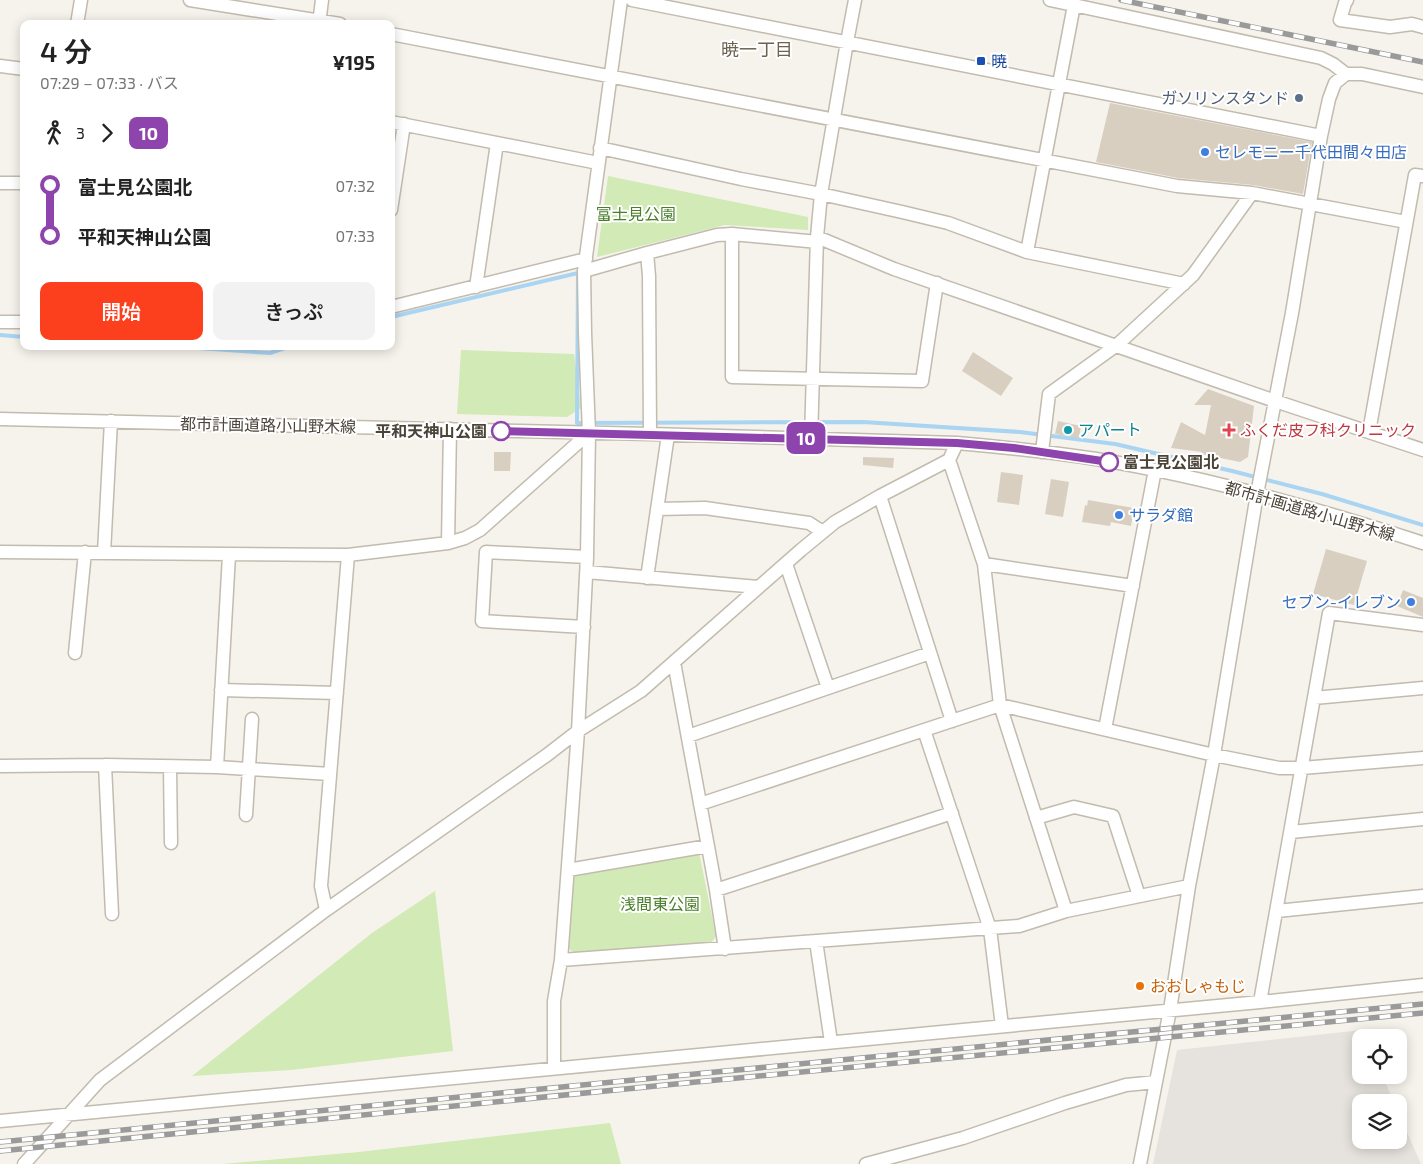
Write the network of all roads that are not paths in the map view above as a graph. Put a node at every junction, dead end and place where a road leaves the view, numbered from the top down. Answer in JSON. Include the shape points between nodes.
{"nodes":[{"id":1,"x":81,"y":0,"type":"edge"},
{"id":2,"x":190,"y":0,"type":"edge"},
{"id":3,"x":322,"y":0,"type":"edge"},
{"id":4,"x":621,"y":0,"type":"edge"},
{"id":5,"x":632,"y":0,"type":"edge"},
{"id":6,"x":856,"y":0,"type":"edge"},
{"id":7,"x":1050,"y":0,"type":"edge"},
{"id":8,"x":1345,"y":1,"type":"edge"},
{"id":9,"x":1074,"y":5,"type":"junction"},
{"id":10,"x":78,"y":20,"type":"edge"},
{"id":11,"x":307,"y":20,"type":"edge"},
{"id":12,"x":319,"y":20,"type":"edge"},
{"id":13,"x":1423,"y":27,"type":"edge"},
{"id":14,"x":395,"y":35,"type":"edge"},
{"id":15,"x":847,"y":42,"type":"junction"},
{"id":16,"x":0,"y":66,"type":"edge"},
{"id":17,"x":20,"y":68,"type":"edge"},
{"id":18,"x":1346,"y":74,"type":"junction"},
{"id":19,"x":610,"y":76,"type":"junction"},
{"id":20,"x":1059,"y":85,"type":"junction"},
{"id":21,"x":1423,"y":87,"type":"edge"},
{"id":22,"x":834,"y":120,"type":"junction"},
{"id":23,"x":395,"y":123,"type":"edge"},
{"id":24,"x":404,"y":124,"type":"junction"},
{"id":25,"x":1321,"y":136,"type":"junction"},
{"id":26,"x":497,"y":143,"type":"junction"},
{"id":27,"x":600,"y":148,"type":"junction"},
{"id":28,"x":1044,"y":160,"type":"junction"},
{"id":29,"x":598,"y":163,"type":"junction"},
{"id":30,"x":1423,"y":176,"type":"edge"},
{"id":31,"x":0,"y":183,"type":"edge"},
{"id":32,"x":20,"y":183,"type":"edge"},
{"id":33,"x":395,"y":184,"type":"edge"},
{"id":34,"x":1252,"y":193,"type":"junction"},
{"id":35,"x":821,"y":194,"type":"junction"},
{"id":36,"x":1310,"y":204,"type":"junction"},
{"id":37,"x":1406,"y":222,"type":"junction"},
{"id":38,"x":732,"y":234,"type":"junction"},
{"id":39,"x":818,"y":239,"type":"junction"},
{"id":40,"x":647,"y":252,"type":"junction"},
{"id":41,"x":1027,"y":252,"type":"junction"},
{"id":42,"x":585,"y":265,"type":"junction"},
{"id":43,"x":937,"y":283,"type":"junction"},
{"id":44,"x":1184,"y":284,"type":"junction"},
{"id":45,"x":476,"y":287,"type":"junction"},
{"id":46,"x":395,"y":307,"type":"edge"},
{"id":47,"x":0,"y":322,"type":"edge"},
{"id":48,"x":20,"y":322,"type":"edge"},
{"id":49,"x":1117,"y":345,"type":"junction"},
{"id":50,"x":812,"y":379,"type":"junction"},
{"id":51,"x":1275,"y":401,"type":"junction"},
{"id":52,"x":0,"y":419,"type":"edge"},
{"id":53,"x":111,"y":421,"type":"junction"},
{"id":54,"x":450,"y":430,"type":"junction"},
{"id":55,"x":1369,"y":432,"type":"junction"},
{"id":56,"x":589,"y":433,"type":"junction"},
{"id":57,"x":650,"y":434,"type":"junction"},
{"id":58,"x":668,"y":435,"type":"junction"},
{"id":59,"x":811,"y":439,"type":"junction"},
{"id":60,"x":957,"y":443,"type":"junction"},
{"id":61,"x":1423,"y":450,"type":"edge"},
{"id":62,"x":1042,"y":452,"type":"junction"},
{"id":63,"x":949,"y":460,"type":"junction"},
{"id":64,"x":1155,"y":470,"type":"junction"},
{"id":65,"x":1257,"y":494,"type":"junction"},
{"id":66,"x":880,"y":496,"type":"junction"},
{"id":67,"x":657,"y":509,"type":"junction"},
{"id":68,"x":823,"y":532,"type":"junction"},
{"id":69,"x":448,"y":543,"type":"junction"},
{"id":70,"x":1423,"y":543,"type":"edge"},
{"id":71,"x":0,"y":552,"type":"edge"},
{"id":72,"x":85,"y":552,"type":"junction"},
{"id":73,"x":104,"y":553,"type":"junction"},
{"id":74,"x":229,"y":555,"type":"junction"},
{"id":75,"x":348,"y":555,"type":"junction"},
{"id":76,"x":588,"y":557,"type":"junction"},
{"id":77,"x":786,"y":564,"type":"junction"},
{"id":78,"x":984,"y":564,"type":"junction"},
{"id":79,"x":587,"y":572,"type":"junction"},
{"id":80,"x":647,"y":578,"type":"junction"},
{"id":81,"x":1133,"y":586,"type":"junction"},
{"id":82,"x":758,"y":587,"type":"junction"},
{"id":83,"x":1423,"y":625,"type":"edge"},
{"id":84,"x":584,"y":627,"type":"junction"},
{"id":85,"x":930,"y":653,"type":"junction"},
{"id":86,"x":75,"y":654,"type":"dead end"},
{"id":87,"x":674,"y":662,"type":"junction"},
{"id":88,"x":828,"y":688,"type":"junction"},
{"id":89,"x":1423,"y":688,"type":"edge"},
{"id":90,"x":221,"y":690,"type":"junction"},
{"id":91,"x":337,"y":693,"type":"junction"},
{"id":92,"x":1314,"y":698,"type":"junction"},
{"id":93,"x":1000,"y":705,"type":"junction"},
{"id":94,"x":252,"y":719,"type":"dead end"},
{"id":95,"x":952,"y":721,"type":"junction"},
{"id":96,"x":924,"y":730,"type":"junction"},
{"id":97,"x":1105,"y":730,"type":"junction"},
{"id":98,"x":578,"y":731,"type":"junction"},
{"id":99,"x":688,"y":736,"type":"junction"},
{"id":100,"x":1214,"y":755,"type":"junction"},
{"id":101,"x":1423,"y":758,"type":"edge"},
{"id":102,"x":105,"y":765,"type":"junction"},
{"id":103,"x":0,"y":766,"type":"edge"},
{"id":104,"x":170,"y":767,"type":"junction"},
{"id":105,"x":217,"y":767,"type":"junction"},
{"id":106,"x":250,"y":768,"type":"junction"},
{"id":107,"x":1302,"y":768,"type":"junction"},
{"id":108,"x":330,"y":774,"type":"junction"},
{"id":109,"x":700,"y":804,"type":"junction"},
{"id":110,"x":952,"y":813,"type":"junction"},
{"id":111,"x":246,"y":815,"type":"dead end"},
{"id":112,"x":1036,"y":818,"type":"junction"},
{"id":113,"x":1423,"y":820,"type":"edge"},
{"id":114,"x":1291,"y":832,"type":"junction"},
{"id":115,"x":171,"y":843,"type":"dead end"},
{"id":116,"x":708,"y":846,"type":"junction"},
{"id":117,"x":568,"y":870,"type":"junction"},
{"id":118,"x":1189,"y":886,"type":"junction"},
{"id":119,"x":716,"y":890,"type":"junction"},
{"id":120,"x":1139,"y":896,"type":"junction"},
{"id":121,"x":1423,"y":896,"type":"edge"},
{"id":122,"x":326,"y":910,"type":"junction"},
{"id":123,"x":1066,"y":911,"type":"junction"},
{"id":124,"x":1276,"y":911,"type":"junction"},
{"id":125,"x":112,"y":914,"type":"dead end"},
{"id":126,"x":990,"y":929,"type":"junction"},
{"id":127,"x":816,"y":941,"type":"junction"},
{"id":128,"x":726,"y":948,"type":"junction"},
{"id":129,"x":561,"y":960,"type":"junction"},
{"id":130,"x":1423,"y":985,"type":"edge"},
{"id":131,"x":1260,"y":1002,"type":"junction"},
{"id":132,"x":1170,"y":1010,"type":"junction"},
{"id":133,"x":1002,"y":1026,"type":"junction"},
{"id":134,"x":831,"y":1042,"type":"junction"},
{"id":135,"x":554,"y":1068,"type":"junction"},
{"id":136,"x":1156,"y":1082,"type":"junction"},
{"id":137,"x":67,"y":1115,"type":"junction"},
{"id":138,"x":0,"y":1121,"type":"edge"},
{"id":139,"x":24,"y":1164,"type":"edge"},
{"id":140,"x":866,"y":1164,"type":"edge"},
{"id":141,"x":1140,"y":1164,"type":"edge"}],
"edges":[{"from":1,"to":10,"type":"street"},
{"from":2,"to":11,"type":"street"},
{"from":3,"to":12,"type":"street"},
{"from":4,"to":19,"type":"street"},
{"from":5,"to":15,"type":"street"},
{"from":6,"to":15,"type":"street"},
{"from":7,"to":9,"type":"street"},
{"from":8,"to":13,"type":"street","via":[[1340,20]]},
{"from":9,"to":18,"type":"street","via":[[1321,58]]},
{"from":9,"to":20,"type":"street"},
{"from":14,"to":19,"type":"street"},
{"from":15,"to":20,"type":"street"},
{"from":15,"to":22,"type":"street"},
{"from":16,"to":17,"type":"street"},
{"from":18,"to":21,"type":"street","via":[[1362,74]]},
{"from":18,"to":25,"type":"street","via":[[1335,83]]},
{"from":19,"to":22,"type":"street"},
{"from":19,"to":27,"type":"street"},
{"from":20,"to":25,"type":"street"},
{"from":20,"to":28,"type":"street"},
{"from":22,"to":28,"type":"street"},
{"from":22,"to":35,"type":"street"},
{"from":23,"to":24,"type":"street"},
{"from":24,"to":26,"type":"street"},
{"from":24,"to":33,"type":"street"},
{"from":25,"to":36,"type":"street"},
{"from":26,"to":29,"type":"street"},
{"from":26,"to":45,"type":"street"},
{"from":27,"to":29,"type":"street"},
{"from":27,"to":35,"type":"street"},
{"from":28,"to":34,"type":"street","via":[[1177,186]]},
{"from":28,"to":41,"type":"street"},
{"from":29,"to":42,"type":"street"},
{"from":30,"to":37,"type":"street","via":[[1415,174]]},
{"from":31,"to":32,"type":"street"},
{"from":34,"to":36,"type":"street"},
{"from":34,"to":44,"type":"street"},
{"from":35,"to":39,"type":"street"},
{"from":35,"to":41,"type":"street","via":[[948,223]]},
{"from":36,"to":37,"type":"street"},
{"from":36,"to":51,"type":"street"},
{"from":37,"to":55,"type":"street"},
{"from":38,"to":39,"type":"street"},
{"from":38,"to":40,"type":"street"},
{"from":38,"to":50,"type":"street","via":[[732,377]]},
{"from":39,"to":43,"type":"street"},
{"from":39,"to":50,"type":"street"},
{"from":40,"to":42,"type":"street"},
{"from":40,"to":57,"type":"street","via":[[650,276]]},
{"from":41,"to":44,"type":"street"},
{"from":42,"to":45,"type":"street"},
{"from":42,"to":56,"type":"street"},
{"from":43,"to":49,"type":"street"},
{"from":43,"to":50,"type":"street","via":[[922,381]]},
{"from":44,"to":49,"type":"street"},
{"from":45,"to":46,"type":"street"},
{"from":47,"to":48,"type":"street"},
{"from":49,"to":51,"type":"street"},
{"from":49,"to":62,"type":"street","via":[[1049,394]]},
{"from":50,"to":59,"type":"street"},
{"from":51,"to":55,"type":"street"},
{"from":51,"to":65,"type":"street"},
{"from":52,"to":53,"type":"street","name":"都市計画道路小山野木線"},
{"from":53,"to":54,"type":"street","name":"都市計画道路小山野木線"},
{"from":53,"to":73,"type":"street"},
{"from":54,"to":56,"type":"street","name":"都市計画道路小山野木線"},
{"from":54,"to":69,"type":"street"},
{"from":55,"to":61,"type":"street"},
{"from":56,"to":57,"type":"street","name":"都市計画道路小山野木線"},
{"from":56,"to":69,"type":"street","via":[[486,526]]},
{"from":56,"to":76,"type":"street"},
{"from":57,"to":58,"type":"street","name":"都市計画道路小山野木線"},
{"from":58,"to":59,"type":"street","name":"都市計画道路小山野木線"},
{"from":58,"to":67,"type":"street"},
{"from":59,"to":60,"type":"street","name":"都市計画道路小山野木線"},
{"from":60,"to":62,"type":"street","name":"都市計画道路小山野木線"},
{"from":60,"to":63,"type":"street"},
{"from":62,"to":64,"type":"street","name":"都市計画道路小山野木線"},
{"from":63,"to":66,"type":"street"},
{"from":63,"to":78,"type":"street"},
{"from":64,"to":65,"type":"street","name":"都市計画道路小山野木線"},
{"from":64,"to":81,"type":"street"},
{"from":65,"to":70,"type":"street","name":"都市計画道路小山野木線"},
{"from":65,"to":100,"type":"street"},
{"from":66,"to":68,"type":"street"},
{"from":66,"to":85,"type":"street"},
{"from":67,"to":68,"type":"street","via":[[705,508],[809,523]]},
{"from":67,"to":80,"type":"street"},
{"from":68,"to":77,"type":"street"},
{"from":69,"to":75,"type":"street"},
{"from":71,"to":72,"type":"street"},
{"from":72,"to":73,"type":"street"},
{"from":72,"to":86,"type":"street"},
{"from":73,"to":74,"type":"street"},
{"from":74,"to":75,"type":"street"},
{"from":74,"to":90,"type":"street"},
{"from":75,"to":91,"type":"street"},
{"from":76,"to":79,"type":"street"},
{"from":76,"to":84,"type":"street","via":[[486,552],[482,621]]},
{"from":77,"to":82,"type":"street"},
{"from":77,"to":88,"type":"street"},
{"from":78,"to":81,"type":"street"},
{"from":78,"to":93,"type":"street"},
{"from":79,"to":80,"type":"street"},
{"from":79,"to":84,"type":"street"},
{"from":80,"to":82,"type":"street"},
{"from":81,"to":97,"type":"street"},
{"from":82,"to":87,"type":"street"},
{"from":83,"to":92,"type":"street","via":[[1329,613]]},
{"from":84,"to":98,"type":"street"},
{"from":85,"to":88,"type":"street"},
{"from":85,"to":95,"type":"street"},
{"from":87,"to":98,"type":"street","via":[[641,691]]},
{"from":87,"to":99,"type":"street"},
{"from":88,"to":99,"type":"street"},
{"from":89,"to":92,"type":"street"},
{"from":90,"to":91,"type":"street"},
{"from":90,"to":105,"type":"street"},
{"from":91,"to":108,"type":"street"},
{"from":92,"to":107,"type":"street"},
{"from":93,"to":95,"type":"street"},
{"from":93,"to":97,"type":"street"},
{"from":93,"to":112,"type":"street"},
{"from":94,"to":106,"type":"street"},
{"from":95,"to":96,"type":"street"},
{"from":96,"to":109,"type":"street"},
{"from":96,"to":110,"type":"street"},
{"from":97,"to":100,"type":"street"},
{"from":98,"to":117,"type":"street"},
{"from":98,"to":122,"type":"street"},
{"from":99,"to":109,"type":"street"},
{"from":100,"to":107,"type":"street","via":[[1279,768]]},
{"from":100,"to":118,"type":"street"},
{"from":101,"to":107,"type":"street"},
{"from":102,"to":103,"type":"street"},
{"from":102,"to":104,"type":"street"},
{"from":102,"to":125,"type":"street"},
{"from":104,"to":105,"type":"street"},
{"from":104,"to":115,"type":"street"},
{"from":105,"to":106,"type":"street"},
{"from":106,"to":108,"type":"street"},
{"from":106,"to":111,"type":"street"},
{"from":107,"to":114,"type":"street"},
{"from":108,"to":122,"type":"street","via":[[321,886]]},
{"from":109,"to":116,"type":"street"},
{"from":110,"to":119,"type":"street"},
{"from":110,"to":126,"type":"street"},
{"from":112,"to":120,"type":"street","via":[[1074,807],[1113,816]]},
{"from":112,"to":123,"type":"street"},
{"from":113,"to":114,"type":"street"},
{"from":114,"to":124,"type":"street"},
{"from":116,"to":117,"type":"street"},
{"from":116,"to":119,"type":"street"},
{"from":117,"to":129,"type":"street"},
{"from":118,"to":120,"type":"street"},
{"from":118,"to":132,"type":"street"},
{"from":119,"to":128,"type":"street"},
{"from":120,"to":123,"type":"street"},
{"from":121,"to":124,"type":"street"},
{"from":122,"to":137,"type":"street","via":[[100,1080]]},
{"from":123,"to":126,"type":"street","via":[[1019,926]]},
{"from":124,"to":131,"type":"street"},
{"from":126,"to":127,"type":"street"},
{"from":126,"to":133,"type":"street"},
{"from":127,"to":128,"type":"street"},
{"from":127,"to":134,"type":"street"},
{"from":128,"to":129,"type":"street"},
{"from":129,"to":135,"type":"street","via":[[554,1002]]},
{"from":130,"to":131,"type":"street"},
{"from":131,"to":132,"type":"street"},
{"from":132,"to":133,"type":"street"},
{"from":132,"to":136,"type":"street"},
{"from":133,"to":134,"type":"street"},
{"from":134,"to":135,"type":"street"},
{"from":135,"to":137,"type":"street"},
{"from":136,"to":140,"type":"street","via":[[1126,1086],[963,1138]]},
{"from":136,"to":141,"type":"street"},
{"from":137,"to":138,"type":"street"},
{"from":137,"to":139,"type":"street"}]}
